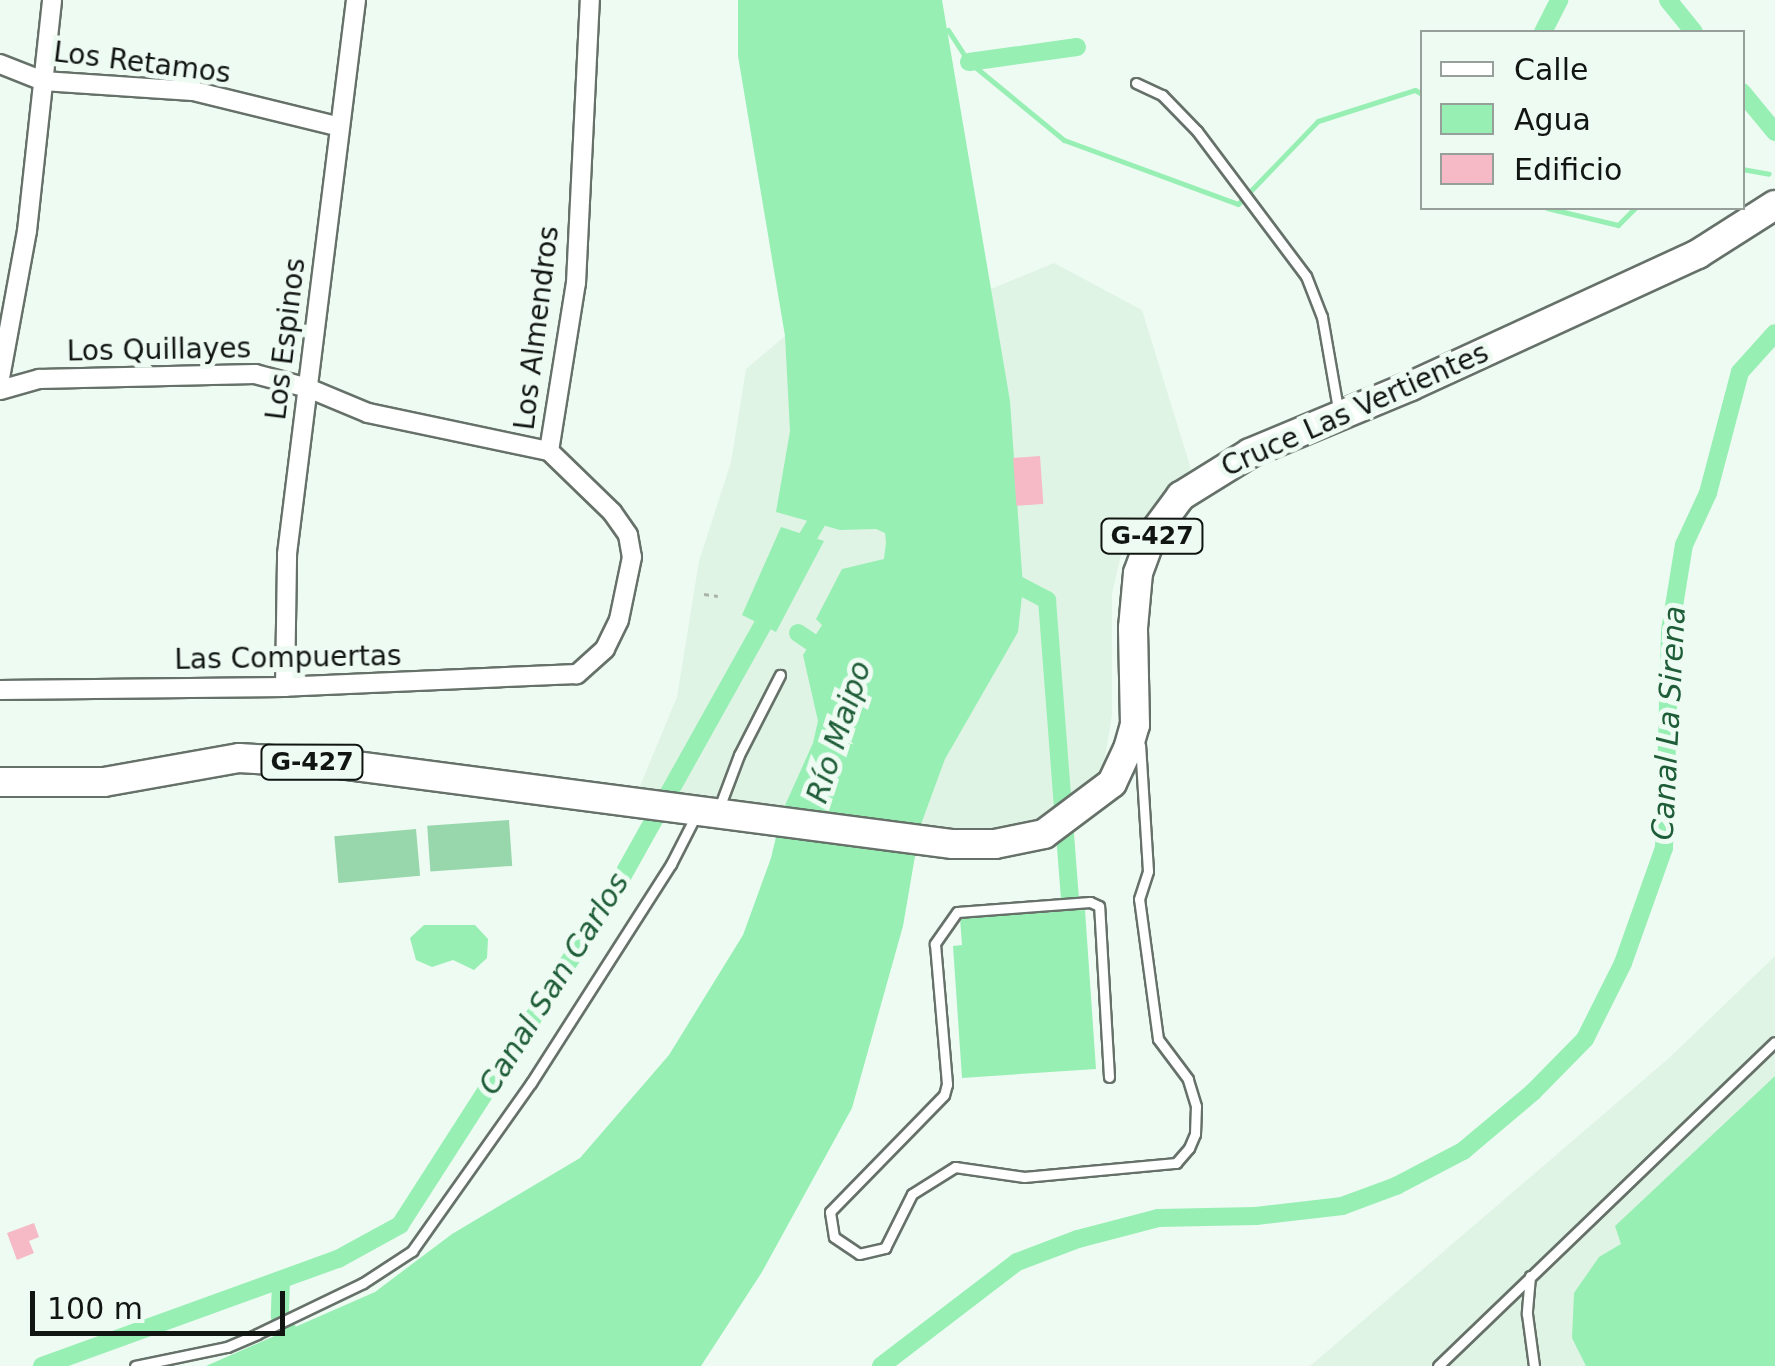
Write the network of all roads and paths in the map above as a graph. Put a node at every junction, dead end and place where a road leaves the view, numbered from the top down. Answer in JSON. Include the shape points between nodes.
{"nodes":[{"id":1,"x":52,"y":0,"type":"edge"},
{"id":2,"x":356,"y":0,"type":"edge"},
{"id":3,"x":590,"y":0,"type":"edge"},
{"id":4,"x":0,"y":64,"type":"edge"},
{"id":5,"x":43,"y":81,"type":"junction"},
{"id":6,"x":1136,"y":82,"type":"dead end"},
{"id":7,"x":337,"y":126,"type":"junction"},
{"id":8,"x":1775,"y":206,"type":"edge"},
{"id":9,"x":0,"y":378,"type":"edge"},
{"id":10,"x":308,"y":388,"type":"junction"},
{"id":11,"x":0,"y":390,"type":"edge"},
{"id":12,"x":1340,"y":416,"type":"junction"},
{"id":13,"x":549,"y":452,"type":"junction"},
{"id":14,"x":704,"y":594,"type":"dead end"},
{"id":15,"x":718,"y":596,"type":"dead end"},
{"id":16,"x":577,"y":674,"type":"joint"},
{"id":17,"x":780,"y":675,"type":"dead end"},
{"id":18,"x":285,"y":686,"type":"junction"},
{"id":19,"x":0,"y":690,"type":"edge"},
{"id":20,"x":1135,"y":725,"type":"junction"},
{"id":21,"x":0,"y":782,"type":"edge"},
{"id":22,"x":702,"y":812,"type":"junction"},
{"id":23,"x":1775,"y":1042,"type":"edge"},
{"id":24,"x":1108,"y":1077,"type":"dead end"},
{"id":25,"x":1530,"y":1276,"type":"junction"},
{"id":26,"x":135,"y":1366,"type":"edge"},
{"id":27,"x":1438,"y":1366,"type":"edge"},
{"id":28,"x":1534,"y":1366,"type":"edge"}],
"edges":[{"from":1,"to":5,"type":"street"},
{"from":2,"to":7,"type":"street","name":"Los Espinos"},
{"from":3,"to":13,"type":"street","name":"Los Almendros","via":[[576,283]]},
{"from":4,"to":5,"type":"street","name":"Los Retamos"},
{"from":5,"to":7,"type":"street","name":"Los Retamos","via":[[193,90]]},
{"from":5,"to":9,"type":"street","via":[[28,231]]},
{"from":6,"to":12,"type":"lane","via":[[1162,95],[1198,131],[1311,290]]},
{"from":7,"to":10,"type":"street","name":"Los Espinos"},
{"from":8,"to":12,"type":"main road","name":"Cruce Las Vertientes","number":"G-427","via":[[1698,254]]},
{"from":10,"to":11,"type":"street","name":"Los Quillayes","via":[[255,374],[195,373],[39,379]]},
{"from":10,"to":13,"type":"street","name":"Los Quillayes","via":[[368,413]]},
{"from":10,"to":18,"type":"street","name":"Los Espinos","via":[[288,554]]},
{"from":12,"to":20,"type":"main road","name":"Cruce Las Vertientes","number":"G-427","via":[[1213,472],[1166,513],[1138,573]]},
{"from":13,"to":16,"type":"street","name":"Los Almendros","via":[[612,512],[628,535],[632,557],[619,620],[605,649]]},
{"from":14,"to":15,"type":"path"},
{"from":16,"to":18,"type":"street","name":"Las Compuertas"},
{"from":17,"to":22,"type":"lane"},
{"from":18,"to":19,"type":"street","name":"Las Compuertas"},
{"from":20,"to":22,"type":"main road","name":"Cruce Las Vertientes","number":"G-427","via":[[1112,783],[1044,834],[995,844]]},
{"from":20,"to":24,"type":"lane","via":[[1148,871],[1139,899],[1158,1039],[1188,1079],[1196,1106],[1188,1148],[1176,1164],[1024,1178],[955,1167],[912,1194],[884,1248],[859,1254],[844,1248],[829,1224],[830,1212],[944,1095],[935,944],[957,912],[1099,906]]},
{"from":21,"to":22,"type":"main road","name":"Cruce Las Vertientes","number":"G-427","via":[[104,782],[239,758],[340,764]]},
{"from":22,"to":26,"type":"lane","via":[[531,1084],[412,1251],[363,1283],[228,1347]]},
{"from":23,"to":25,"type":"lane"},
{"from":25,"to":27,"type":"lane"},
{"from":25,"to":28,"type":"lane","via":[[1526,1314]]}]}
